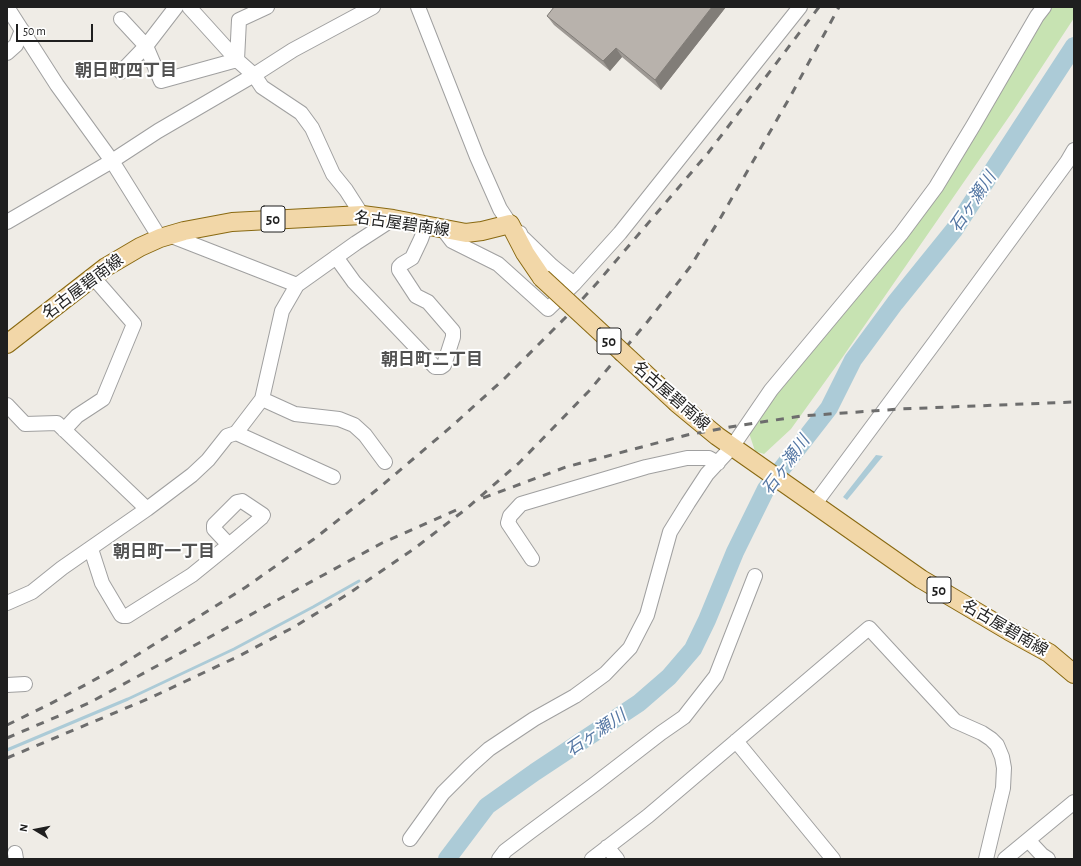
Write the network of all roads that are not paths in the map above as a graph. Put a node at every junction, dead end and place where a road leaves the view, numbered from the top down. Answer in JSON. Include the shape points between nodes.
{"nodes":[{"id":1,"x":7,"y":7,"type":"edge"},
{"id":2,"x":176,"y":7,"type":"edge"},
{"id":3,"x":189,"y":7,"type":"edge"},
{"id":4,"x":267,"y":7,"type":"edge"},
{"id":5,"x":418,"y":7,"type":"edge"},
{"id":6,"x":800,"y":7,"type":"edge"},
{"id":7,"x":1044,"y":7,"type":"edge"},
{"id":8,"x":364,"y":9,"type":"edge"},
{"id":9,"x":121,"y":19,"type":"dead end"},
{"id":10,"x":22,"y":30,"type":"junction"},
{"id":11,"x":146,"y":46,"type":"junction"},
{"id":12,"x":7,"y":53,"type":"edge"},
{"id":13,"x":237,"y":60,"type":"junction"},
{"id":14,"x":121,"y":72,"type":"dead end"},
{"id":15,"x":254,"y":75,"type":"junction"},
{"id":16,"x":1074,"y":150,"type":"edge"},
{"id":17,"x":477,"y":157,"type":"junction"},
{"id":18,"x":112,"y":161,"type":"junction"},
{"id":19,"x":362,"y":216,"type":"junction"},
{"id":20,"x":393,"y":219,"type":"junction"},
{"id":21,"x":7,"y":222,"type":"edge"},
{"id":22,"x":510,"y":224,"type":"junction"},
{"id":23,"x":434,"y":227,"type":"junction"},
{"id":24,"x":164,"y":237,"type":"junction"},
{"id":25,"x":336,"y":257,"type":"junction"},
{"id":26,"x":93,"y":277,"type":"junction"},
{"id":27,"x":574,"y":284,"type":"junction"},
{"id":28,"x":297,"y":285,"type":"junction"},
{"id":29,"x":7,"y":344,"type":"edge"},
{"id":30,"x":262,"y":399,"type":"junction"},
{"id":31,"x":7,"y":405,"type":"edge"},
{"id":32,"x":64,"y":430,"type":"junction"},
{"id":33,"x":236,"y":432,"type":"junction"},
{"id":34,"x":732,"y":447,"type":"junction"},
{"id":35,"x":385,"y":462,"type":"dead end"},
{"id":36,"x":718,"y":462,"type":"junction"},
{"id":37,"x":332,"y":477,"type":"dead end"},
{"id":38,"x":811,"y":503,"type":"junction"},
{"id":39,"x":148,"y":509,"type":"junction"},
{"id":40,"x":229,"y":545,"type":"dead end"},
{"id":41,"x":91,"y":549,"type":"junction"},
{"id":42,"x":532,"y":559,"type":"dead end"},
{"id":43,"x":755,"y":576,"type":"dead end"},
{"id":44,"x":7,"y":603,"type":"edge"},
{"id":45,"x":1074,"y":674,"type":"edge"},
{"id":46,"x":25,"y":684,"type":"dead end"},
{"id":47,"x":7,"y":685,"type":"edge"},
{"id":48,"x":736,"y":741,"type":"junction"},
{"id":49,"x":1074,"y":802,"type":"edge"},
{"id":50,"x":410,"y":839,"type":"dead end"},
{"id":51,"x":1028,"y":840,"type":"junction"},
{"id":52,"x":607,"y":847,"type":"junction"},
{"id":53,"x":499,"y":859,"type":"edge"},
{"id":54,"x":592,"y":859,"type":"edge"},
{"id":55,"x":617,"y":859,"type":"edge"},
{"id":56,"x":833,"y":859,"type":"edge"},
{"id":57,"x":986,"y":859,"type":"edge"},
{"id":58,"x":1005,"y":859,"type":"edge"},
{"id":59,"x":1048,"y":859,"type":"edge"}],
"edges":[{"from":1,"to":10,"type":"street"},
{"from":2,"to":11,"type":"street"},
{"from":3,"to":13,"type":"street"},
{"from":4,"to":13,"type":"street","via":[[239,20]]},
{"from":5,"to":17,"type":"street"},
{"from":6,"to":27,"type":"street","via":[[620,233]]},
{"from":7,"to":34,"type":"street","via":[[936,187],[901,234],[771,390]]},
{"from":8,"to":15,"type":"street"},
{"from":9,"to":11,"type":"street"},
{"from":10,"to":12,"type":"street","via":[[16,45]]},
{"from":10,"to":18,"type":"street","via":[[57,85]]},
{"from":11,"to":13,"type":"street","via":[[161,81]]},
{"from":11,"to":14,"type":"street"},
{"from":13,"to":15,"type":"street"},
{"from":15,"to":18,"type":"street"},
{"from":15,"to":19,"type":"street","via":[[262,87],[301,113],[312,128],[333,174]]},
{"from":16,"to":38,"type":"street","via":[[943,332]]},
{"from":17,"to":22,"type":"street","via":[[500,209]]},
{"from":17,"to":27,"type":"street","via":[[492,174],[521,236]]},
{"from":18,"to":21,"type":"street"},
{"from":18,"to":24,"type":"street"},
{"from":19,"to":20,"type":"main road","name":"名古屋碧南線","number":"50"},
{"from":19,"to":24,"type":"main road","name":"名古屋碧南線","number":"50","via":[[232,222]]},
{"from":20,"to":23,"type":"main road","name":"名古屋碧南線","number":"50"},
{"from":20,"to":25,"type":"street"},
{"from":22,"to":23,"type":"main road","name":"名古屋碧南線","number":"50","via":[[466,233]]},
{"from":22,"to":34,"type":"main road","name":"名古屋碧南線","number":"50","bridge":true,"via":[[542,278],[677,404]]},
{"from":23,"to":25,"type":"street","via":[[421,239],[412,258],[402,264],[399,270],[416,296],[428,302],[453,331],[444,365],[441,367],[435,367],[354,282]]},
{"from":23,"to":27,"type":"street","via":[[452,241],[498,264],[548,309]]},
{"from":24,"to":26,"type":"main road","name":"名古屋碧南線","number":"50","via":[[140,246]]},
{"from":24,"to":28,"type":"street"},
{"from":25,"to":28,"type":"street"},
{"from":26,"to":29,"type":"main road","name":"名古屋碧南線","number":"50"},
{"from":26,"to":32,"type":"street","via":[[134,324],[103,399],[77,416]]},
{"from":28,"to":30,"type":"street","via":[[282,311]]},
{"from":30,"to":33,"type":"street"},
{"from":30,"to":35,"type":"street","via":[[296,414],[339,419],[354,425],[365,435]]},
{"from":31,"to":32,"type":"street","via":[[25,424],[57,423]]},
{"from":32,"to":39,"type":"street"},
{"from":33,"to":37,"type":"street"},
{"from":33,"to":39,"type":"street","via":[[228,436],[192,475]]},
{"from":34,"to":36,"type":"street"},
{"from":34,"to":38,"type":"main road","name":"名古屋碧南線","number":"50"},
{"from":36,"to":42,"type":"street","via":[[709,458],[687,458],[646,467],[521,504],[510,516],[508,523]]},
{"from":36,"to":50,"type":"street","via":[[707,474],[670,532],[647,615],[630,648],[605,674],[575,696],[534,719],[470,766],[443,793]]},
{"from":38,"to":45,"type":"main road","name":"名古屋碧南線","number":"50","via":[[921,579],[1049,653]]},
{"from":39,"to":41,"type":"street"},
{"from":40,"to":41,"type":"street","via":[[192,576],[127,616],[121,615],[102,584]]},
{"from":41,"to":44,"type":"street","via":[[32,592]]},
{"from":43,"to":53,"type":"street","via":[[716,676],[684,717],[505,851]]},
{"from":46,"to":47,"type":"street"},
{"from":48,"to":52,"type":"street","via":[[648,816]]},
{"from":48,"to":56,"type":"street"},
{"from":48,"to":57,"type":"street","via":[[869,628],[955,721],[982,732],[997,745],[1004,768],[1003,788]]},
{"from":49,"to":51,"type":"street"},
{"from":51,"to":58,"type":"street"},
{"from":51,"to":59,"type":"street"},
{"from":52,"to":54,"type":"street"},
{"from":52,"to":55,"type":"street"}]}
